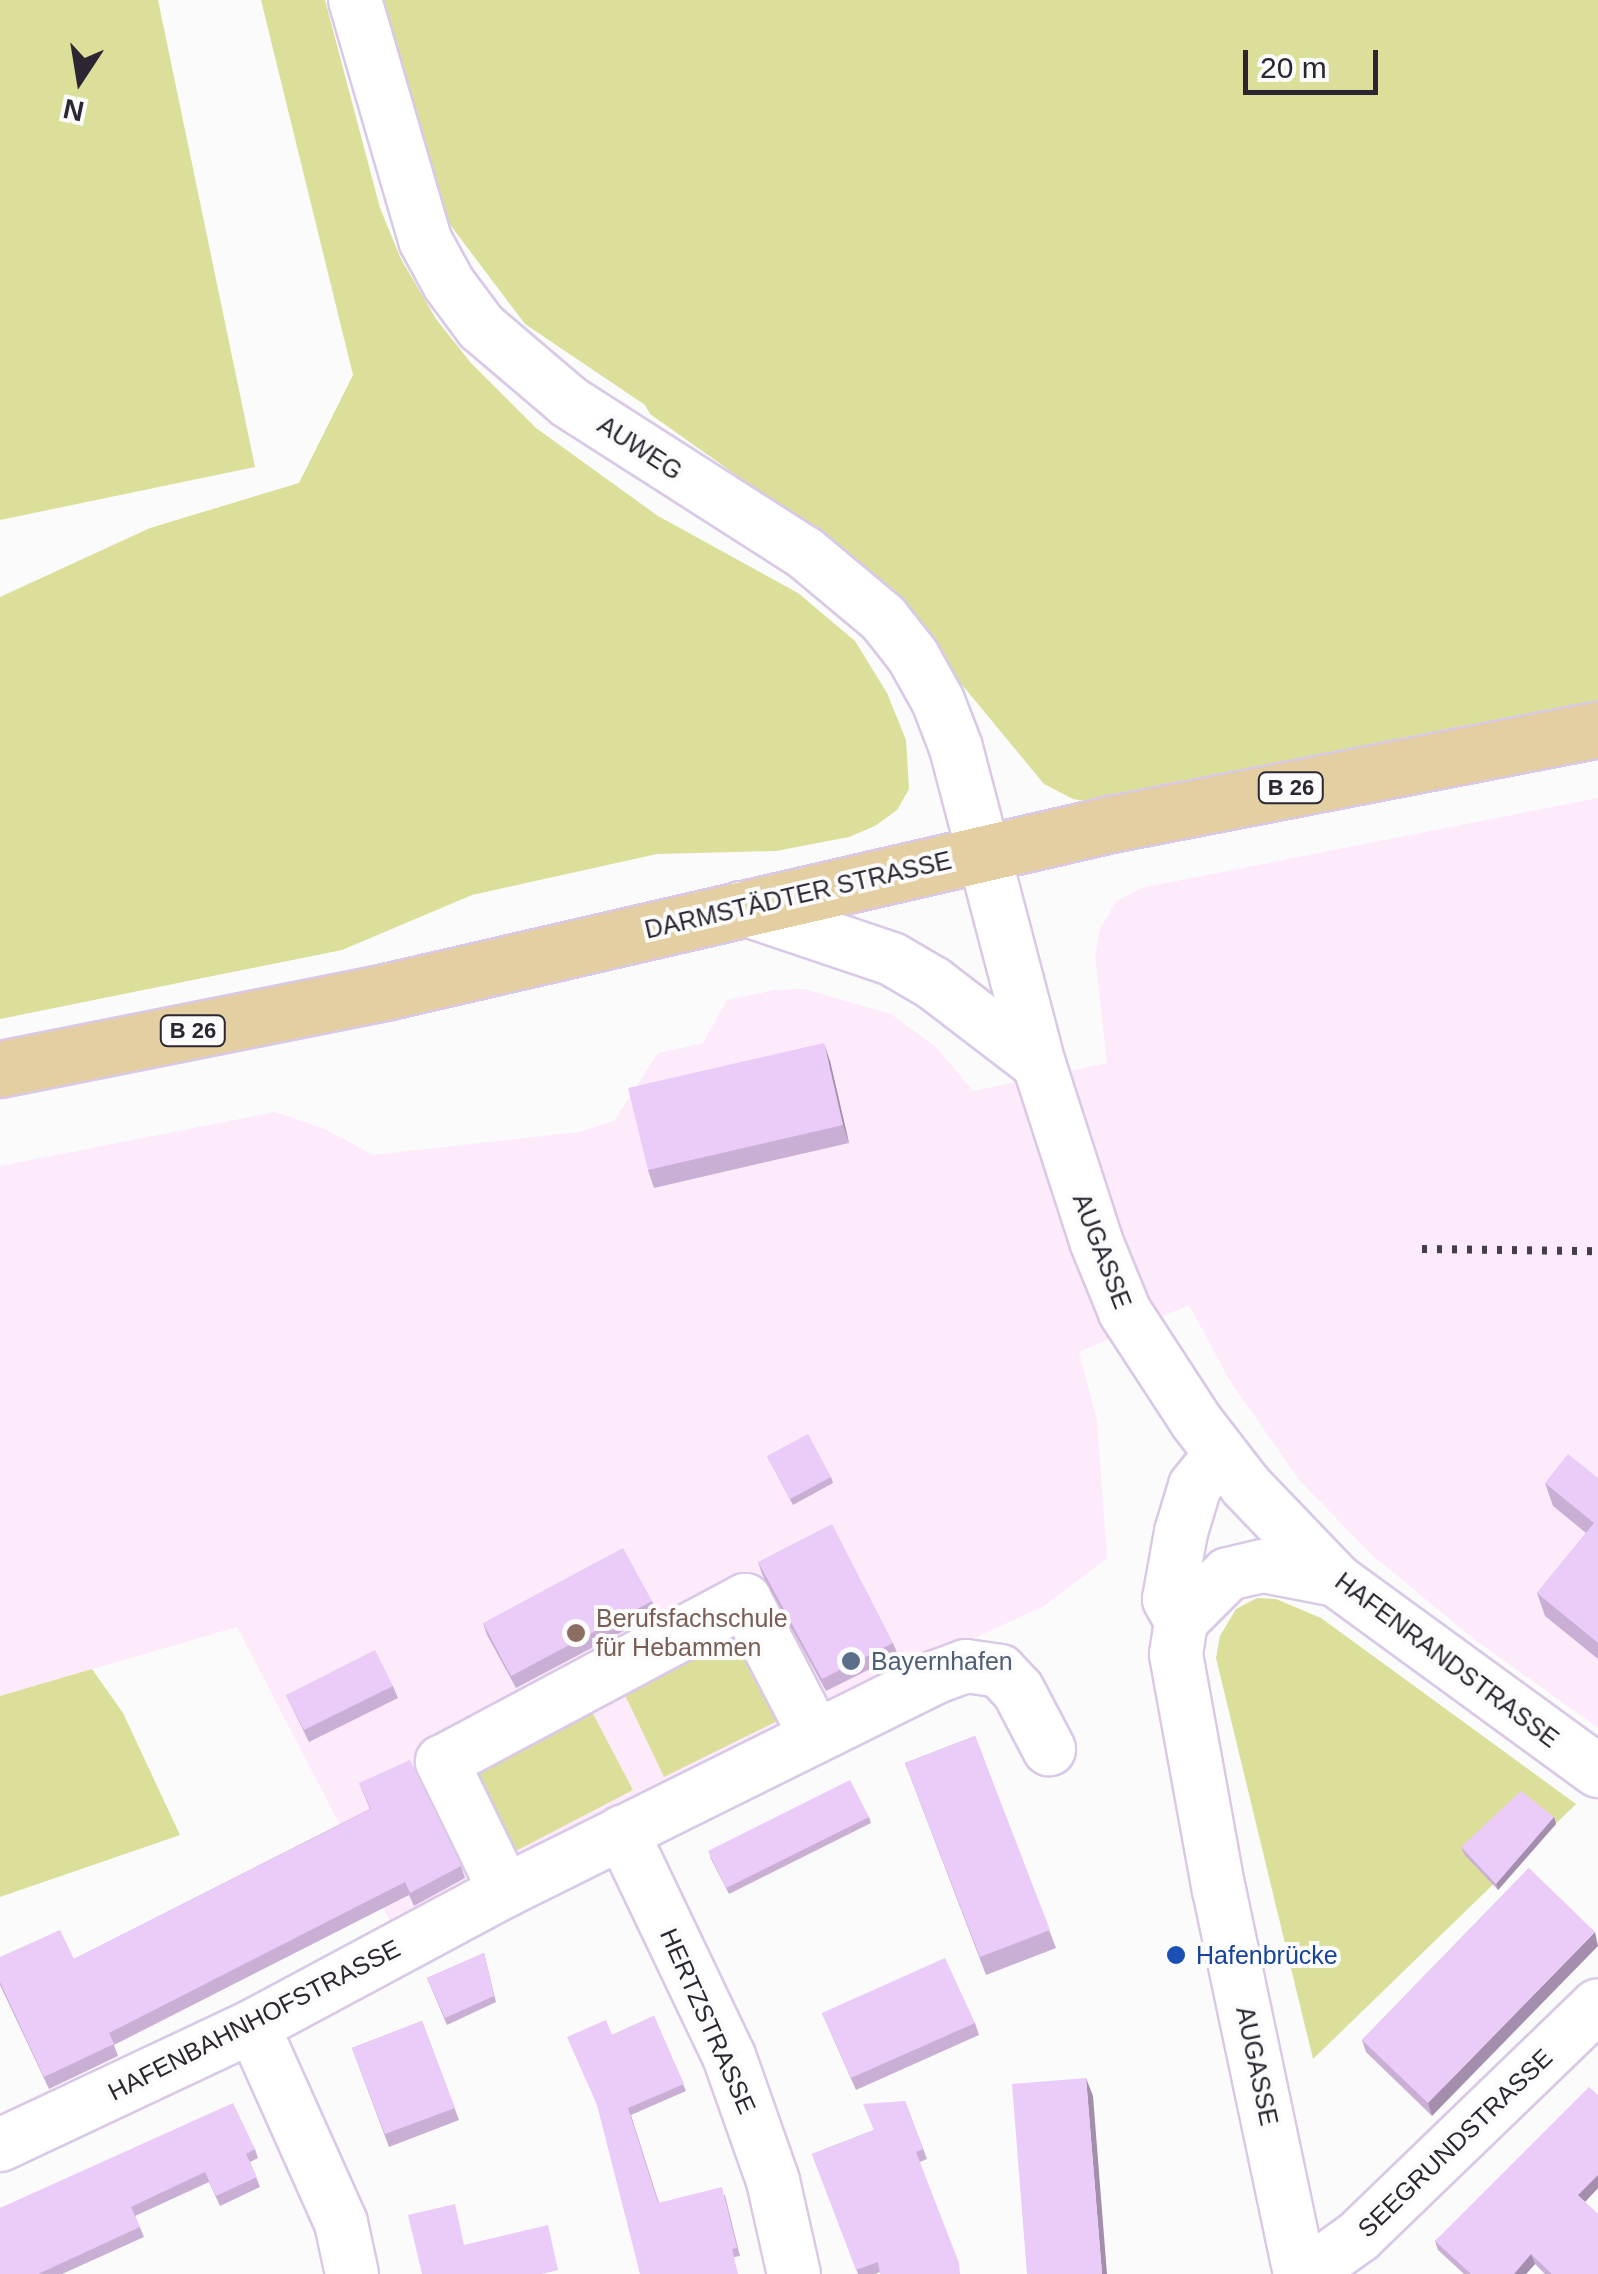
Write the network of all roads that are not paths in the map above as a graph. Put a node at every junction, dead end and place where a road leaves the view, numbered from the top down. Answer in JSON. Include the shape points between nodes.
{"nodes":[{"id":1,"x":354,"y":0,"type":"edge"},
{"id":2,"x":1598,"y":729,"type":"edge"},
{"id":3,"x":985,"y":850,"type":"junction"},
{"id":4,"x":740,"y":908,"type":"junction"},
{"id":5,"x":0,"y":1070,"type":"edge"},
{"id":6,"x":1045,"y":1082,"type":"junction"},
{"id":7,"x":1220,"y":1455,"type":"junction"},
{"id":8,"x":1336,"y":1580,"type":"junction"},
{"id":9,"x":1181,"y":1621,"type":"junction"},
{"id":10,"x":815,"y":1735,"type":"junction"},
{"id":11,"x":1049,"y":1749,"type":"dead end"},
{"id":12,"x":1598,"y":1771,"type":"edge"},
{"id":13,"x":622,"y":1832,"type":"junction"},
{"id":14,"x":505,"y":1891,"type":"junction"},
{"id":15,"x":1598,"y":2005,"type":"edge"},
{"id":16,"x":253,"y":2026,"type":"junction"},
{"id":17,"x":0,"y":2145,"type":"edge"},
{"id":18,"x":352,"y":2274,"type":"edge"},
{"id":19,"x":794,"y":2274,"type":"edge"},
{"id":20,"x":1303,"y":2274,"type":"edge"}],
"edges":[{"from":1,"to":3,"type":"street","name":"AUWEG","via":[[412,203],[449,284],[511,356],[568,402],[804,552],[883,618],[938,700]]},
{"from":2,"to":3,"type":"main road","name":"DARMSTÄDTER STRASSE","number":"B 26"},
{"from":3,"to":4,"type":"main road","name":"DARMSTÄDTER STRASSE","number":"B 26"},
{"from":3,"to":6,"type":"street","name":"AUGASSE"},
{"from":4,"to":5,"type":"main road","name":"DARMSTÄDTER STRASSE","number":"B 26","via":[[386,992]]},
{"from":4,"to":6,"type":"street","via":[[892,959],[933,982]]},
{"from":6,"to":7,"type":"street","name":"AUGASSE","via":[[1125,1312]]},
{"from":7,"to":8,"type":"street","name":"HAFENRANDSTRASSE"},
{"from":7,"to":9,"type":"street","name":"AUGASSE","via":[[1196,1486],[1181,1532],[1168,1599]]},
{"from":8,"to":9,"type":"street","via":[[1244,1567],[1228,1574]]},
{"from":8,"to":12,"type":"street","name":"HAFENRANDSTRASSE"},
{"from":9,"to":20,"type":"street","name":"AUGASSE","via":[[1176,1654],[1219,1891]]},
{"from":10,"to":11,"type":"street","name":"HAFENBAHNHOFSTRASSE","via":[[936,1677],[983,1666],[1000,1671],[1018,1690]]},
{"from":10,"to":13,"type":"street","name":"HAFENBAHNHOFSTRASSE"},
{"from":10,"to":14,"type":"street","via":[[745,1600],[442,1762]]},
{"from":13,"to":14,"type":"street","name":"HAFENBAHNHOFSTRASSE"},
{"from":13,"to":19,"type":"street","name":"HERTZSTRASSE","via":[[729,2056],[773,2181]]},
{"from":14,"to":16,"type":"street","name":"HAFENBAHNHOFSTRASSE"},
{"from":15,"to":20,"type":"street","name":"SEEGRUNDSTRASSE","via":[[1359,2236]]},
{"from":16,"to":17,"type":"street","name":"HAFENBAHNHOFSTRASSE"},
{"from":16,"to":18,"type":"street","via":[[341,2223]]}]}
